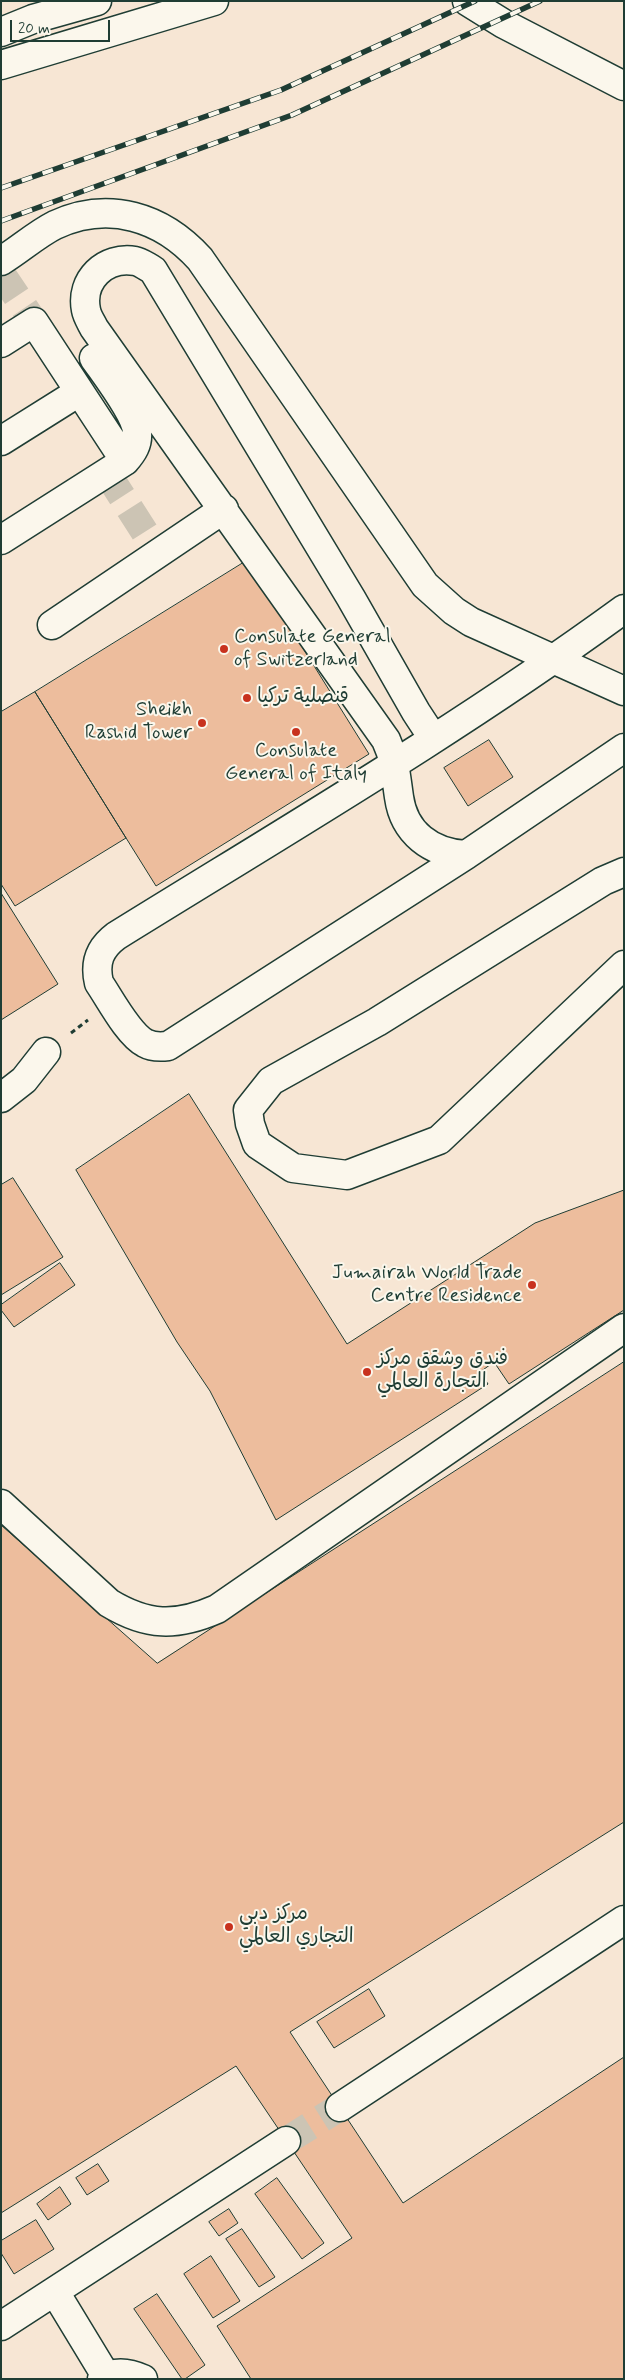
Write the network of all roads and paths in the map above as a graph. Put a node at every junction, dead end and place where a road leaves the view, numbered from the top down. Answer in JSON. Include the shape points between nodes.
{"nodes":[{"id":1,"x":97,"y":1,"type":"edge"},
{"id":2,"x":214,"y":1,"type":"edge"},
{"id":3,"x":467,"y":1,"type":"edge"},
{"id":4,"x":1,"y":32,"type":"edge"},
{"id":5,"x":9,"y":62,"type":"edge"},
{"id":6,"x":624,"y":86,"type":"edge"},
{"id":7,"x":1,"y":261,"type":"edge"},
{"id":8,"x":77,"y":331,"type":"dead end"},
{"id":9,"x":1,"y":343,"type":"edge"},
{"id":10,"x":80,"y":392,"type":"junction"},
{"id":11,"x":1,"y":442,"type":"edge"},
{"id":12,"x":125,"y":461,"type":"junction"},
{"id":13,"x":224,"y":509,"type":"junction"},
{"id":14,"x":1,"y":540,"type":"edge"},
{"id":15,"x":624,"y":609,"type":"edge"},
{"id":16,"x":52,"y":625,"type":"dead end"},
{"id":17,"x":554,"y":661,"type":"junction"},
{"id":18,"x":624,"y":691,"type":"edge"},
{"id":19,"x":433,"y":738,"type":"junction"},
{"id":20,"x":624,"y":748,"type":"edge"},
{"id":21,"x":395,"y":762,"type":"junction"},
{"id":22,"x":466,"y":855,"type":"junction"},
{"id":23,"x":624,"y":872,"type":"edge"},
{"id":24,"x":624,"y":965,"type":"edge"},
{"id":25,"x":112,"y":1002,"type":"junction"},
{"id":26,"x":46,"y":1052,"type":"joint"},
{"id":27,"x":1,"y":1098,"type":"edge"},
{"id":28,"x":624,"y":1328,"type":"edge"},
{"id":29,"x":1,"y":1504,"type":"edge"},
{"id":30,"x":624,"y":1920,"type":"edge"},
{"id":31,"x":340,"y":2107,"type":"tunnel mouth"},
{"id":32,"x":286,"y":2142,"type":"tunnel mouth"},
{"id":33,"x":55,"y":2292,"type":"junction"},
{"id":34,"x":1,"y":2326,"type":"edge"},
{"id":35,"x":104,"y":2378,"type":"edge"},
{"id":36,"x":144,"y":2379,"type":"edge"}],
"edges":[{"from":1,"to":4,"type":"main road","via":[[33,19]]},
{"from":2,"to":5,"type":"main road"},
{"from":3,"to":6,"type":"main road","via":[[504,24]]},
{"from":7,"to":17,"type":"main road","via":[[55,225],[92,214],[130,215],[165,228],[178,237],[200,259],[424,585],[471,622]]},
{"from":8,"to":12,"type":"main road","via":[[134,419],[137,443]]},
{"from":9,"to":10,"type":"main road","via":[[34,322]]},
{"from":10,"to":11,"type":"main road"},
{"from":10,"to":12,"type":"main road"},
{"from":12,"to":14,"type":"main road"},
{"from":13,"to":16,"type":"main road"},
{"from":13,"to":19,"type":"main road","via":[[94,328],[86,312],[84,294],[91,278],[103,266],[120,260],[137,261],[153,270]]},
{"from":13,"to":21,"type":"main road","via":[[386,740]]},
{"from":15,"to":17,"type":"main road"},
{"from":17,"to":18,"type":"main road"},
{"from":17,"to":19,"type":"main road"},
{"from":19,"to":21,"type":"main road"},
{"from":20,"to":22,"type":"main road"},
{"from":21,"to":22,"type":"main road","via":[[402,812],[410,827],[434,848]]},
{"from":21,"to":25,"type":"main road","via":[[109,942],[99,956],[96,974]]},
{"from":22,"to":25,"type":"main road","via":[[168,1046],[156,1047],[136,1037]]},
{"from":23,"to":24,"type":"main road","via":[[603,881],[377,1022],[271,1081],[248,1110],[257,1144],[294,1168],[347,1176],[439,1140]]},
{"from":25,"to":26,"type":"path"},
{"from":26,"to":27,"type":"main road","via":[[24,1080]]},
{"from":28,"to":29,"type":"main road","via":[[217,1609],[200,1617],[162,1622],[125,1613],[109,1603]]},
{"from":30,"to":31,"type":"main road"},
{"from":32,"to":33,"type":"main road"},
{"from":33,"to":34,"type":"main road"},
{"from":33,"to":35,"type":"main road"},
{"from":35,"to":36,"type":"main road","via":[[119,2373]]}]}
